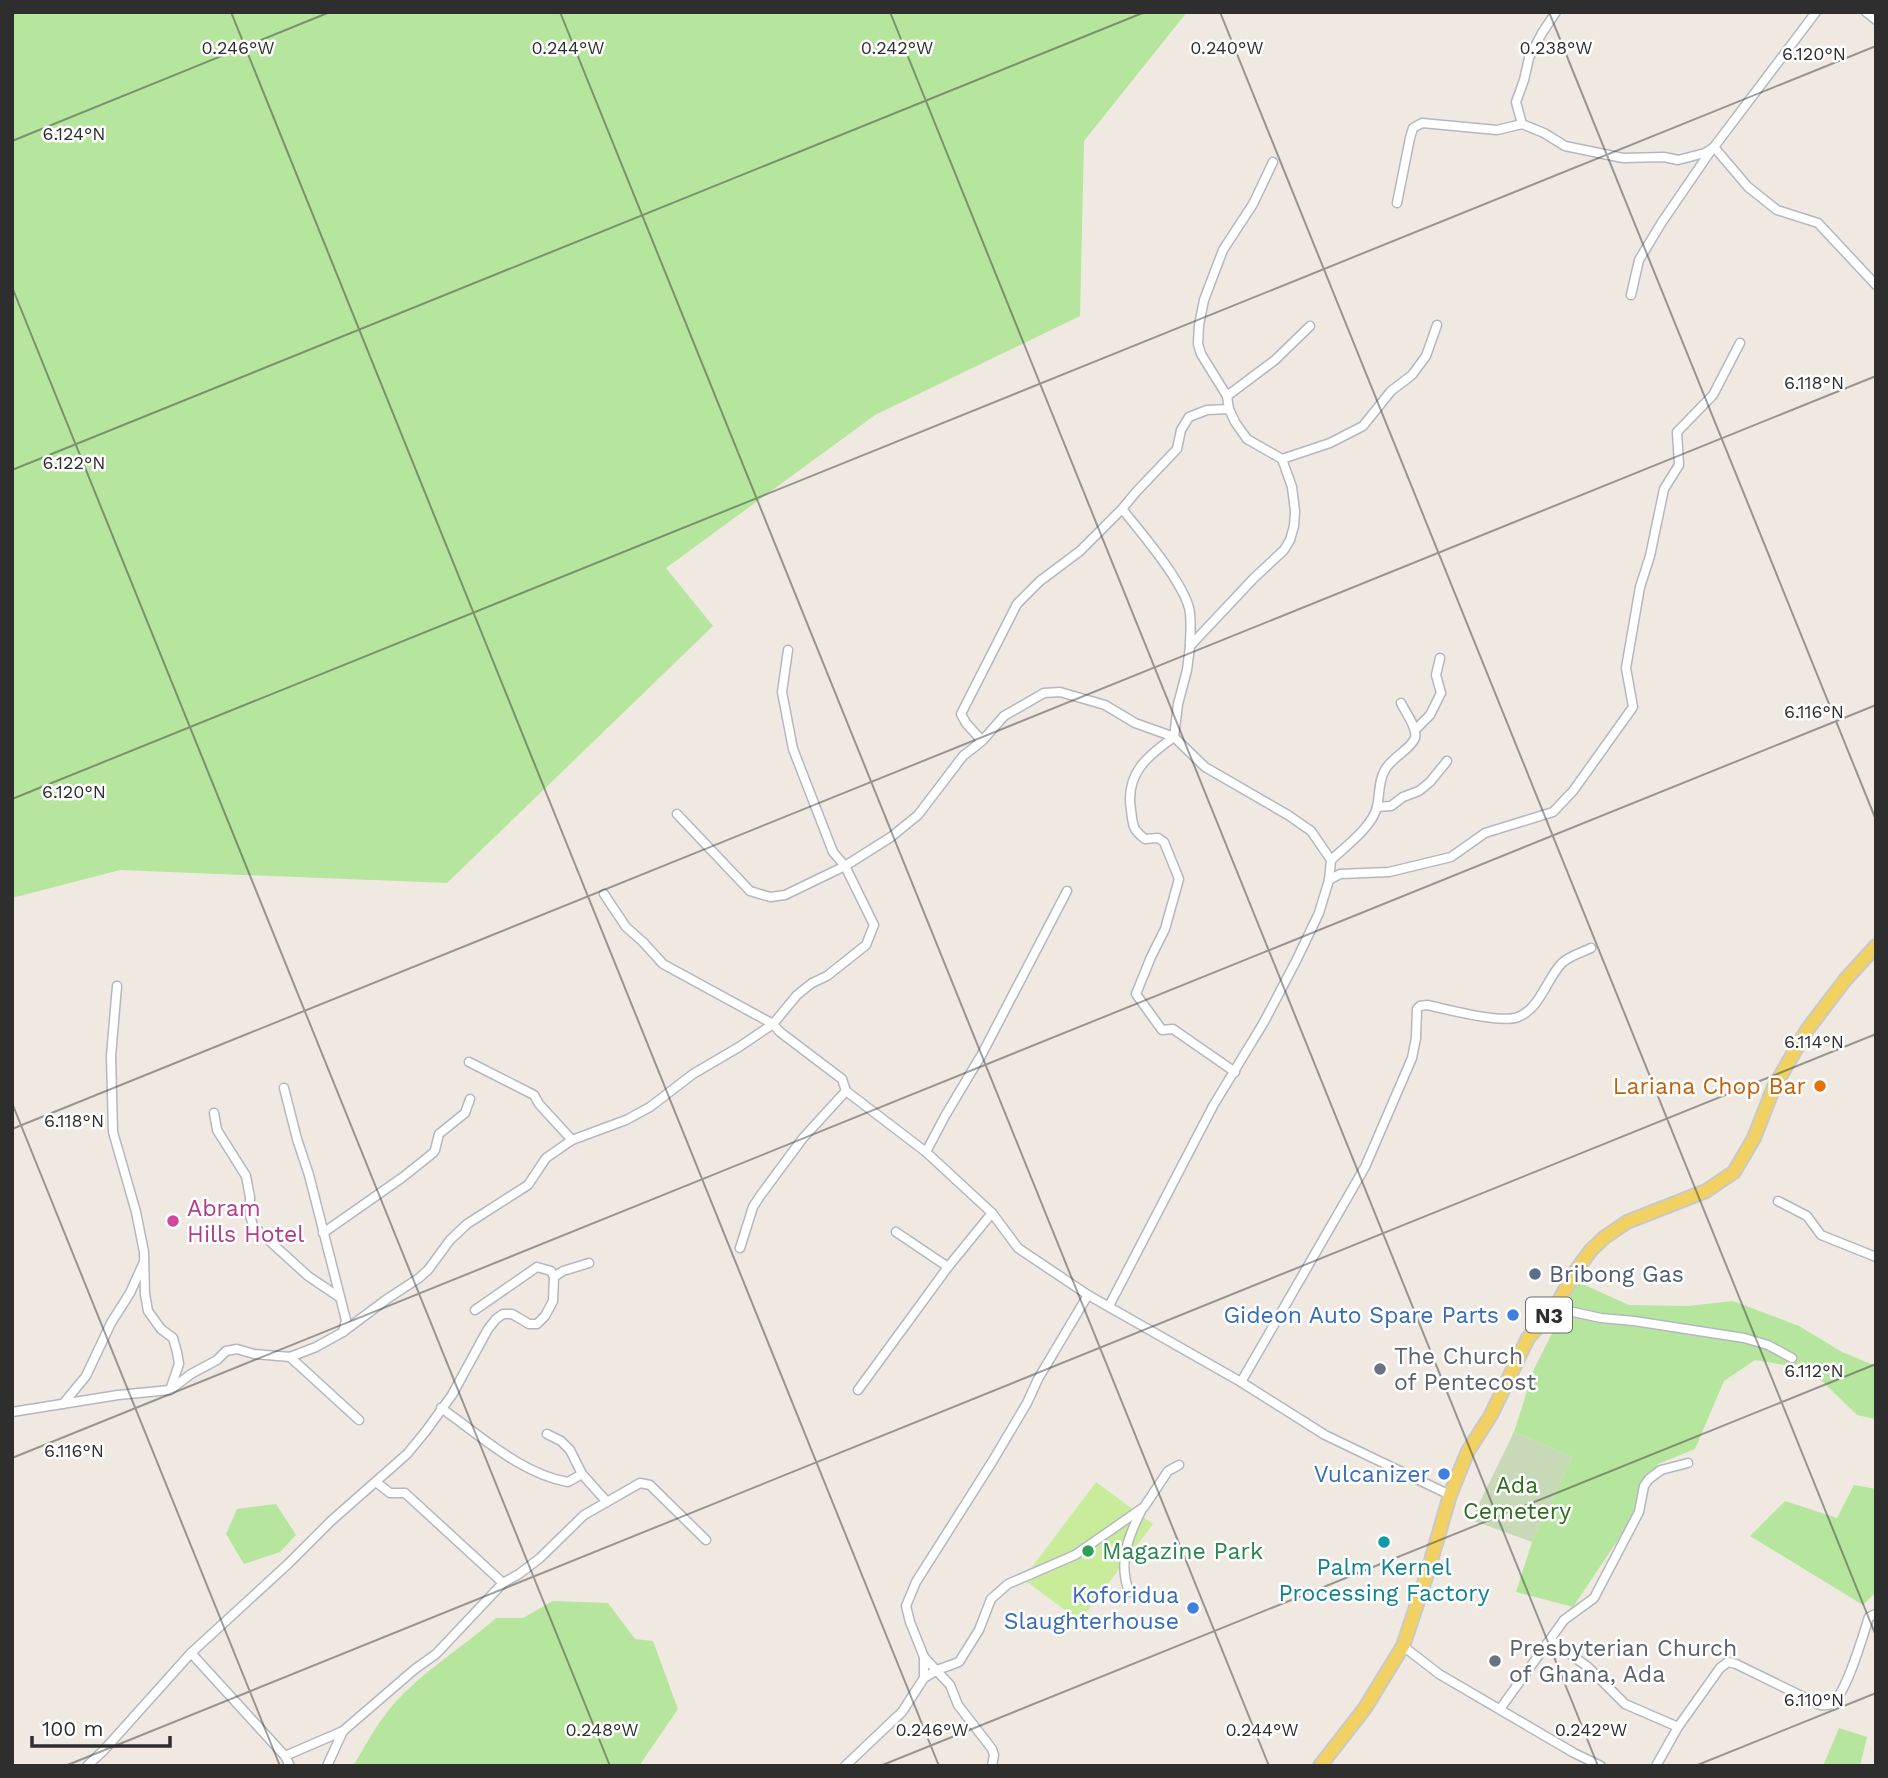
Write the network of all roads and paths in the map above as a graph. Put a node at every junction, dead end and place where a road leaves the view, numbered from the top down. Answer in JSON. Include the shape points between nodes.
{"nodes":[{"id":1,"x":1556,"y":12,"type":"edge"},
{"id":2,"x":1816,"y":12,"type":"edge"},
{"id":3,"x":1866,"y":12,"type":"edge"},
{"id":4,"x":1876,"y":20,"type":"edge"},
{"id":5,"x":1522,"y":124,"type":"junction"},
{"id":6,"x":1714,"y":147,"type":"junction"},
{"id":7,"x":1273,"y":162,"type":"dead end"},
{"id":8,"x":1397,"y":203,"type":"dead end"},
{"id":9,"x":1876,"y":285,"type":"edge"},
{"id":10,"x":1631,"y":295,"type":"dead end"},
{"id":11,"x":1437,"y":325,"type":"dead end"},
{"id":12,"x":1310,"y":326,"type":"dead end"},
{"id":13,"x":1740,"y":343,"type":"dead end"},
{"id":14,"x":1227,"y":396,"type":"junction"},
{"id":15,"x":1230,"y":409,"type":"junction"},
{"id":16,"x":1282,"y":459,"type":"junction"},
{"id":17,"x":1122,"y":509,"type":"junction"},
{"id":18,"x":1190,"y":646,"type":"junction"},
{"id":19,"x":788,"y":650,"type":"dead end"},
{"id":20,"x":1440,"y":658,"type":"dead end"},
{"id":21,"x":1401,"y":703,"type":"dead end"},
{"id":22,"x":1415,"y":730,"type":"junction"},
{"id":23,"x":1174,"y":737,"type":"junction"},
{"id":24,"x":982,"y":741,"type":"junction"},
{"id":25,"x":1447,"y":761,"type":"dead end"},
{"id":26,"x":1377,"y":807,"type":"junction"},
{"id":27,"x":677,"y":814,"type":"dead end"},
{"id":28,"x":1331,"y":860,"type":"junction"},
{"id":29,"x":845,"y":866,"type":"junction"},
{"id":30,"x":1329,"y":880,"type":"junction"},
{"id":31,"x":1067,"y":891,"type":"dead end"},
{"id":32,"x":604,"y":894,"type":"dead end"},
{"id":33,"x":1876,"y":946,"type":"edge"},
{"id":34,"x":1591,"y":948,"type":"dead end"},
{"id":35,"x":117,"y":986,"type":"dead end"},
{"id":36,"x":773,"y":1024,"type":"junction"},
{"id":37,"x":469,"y":1062,"type":"dead end"},
{"id":38,"x":1235,"y":1072,"type":"junction"},
{"id":39,"x":284,"y":1088,"type":"dead end"},
{"id":40,"x":846,"y":1091,"type":"junction"},
{"id":41,"x":470,"y":1099,"type":"dead end"},
{"id":42,"x":215,"y":1113,"type":"dead end"},
{"id":43,"x":572,"y":1140,"type":"junction"},
{"id":44,"x":926,"y":1152,"type":"junction"},
{"id":45,"x":1778,"y":1201,"type":"dead end"},
{"id":46,"x":992,"y":1213,"type":"junction"},
{"id":47,"x":896,"y":1231,"type":"dead end"},
{"id":48,"x":323,"y":1233,"type":"junction"},
{"id":49,"x":740,"y":1248,"type":"dead end"},
{"id":50,"x":1876,"y":1256,"type":"edge"},
{"id":51,"x":145,"y":1260,"type":"junction"},
{"id":52,"x":589,"y":1264,"type":"dead end"},
{"id":53,"x":948,"y":1267,"type":"junction"},
{"id":54,"x":555,"y":1277,"type":"junction"},
{"id":55,"x":1088,"y":1295,"type":"junction"},
{"id":56,"x":339,"y":1297,"type":"junction"},
{"id":57,"x":1109,"y":1306,"type":"junction"},
{"id":58,"x":1555,"y":1308,"type":"junction"},
{"id":59,"x":475,"y":1310,"type":"dead end"},
{"id":60,"x":346,"y":1320,"type":"junction"},
{"id":61,"x":358,"y":1321,"type":"junction"},
{"id":62,"x":343,"y":1332,"type":"junction"},
{"id":63,"x":290,"y":1357,"type":"junction"},
{"id":64,"x":1792,"y":1358,"type":"dead end"},
{"id":65,"x":1241,"y":1382,"type":"junction"},
{"id":66,"x":170,"y":1390,"type":"junction"},
{"id":67,"x":858,"y":1390,"type":"dead end"},
{"id":68,"x":63,"y":1404,"type":"junction"},
{"id":69,"x":441,"y":1408,"type":"junction"},
{"id":70,"x":12,"y":1412,"type":"edge"},
{"id":71,"x":359,"y":1420,"type":"dead end"},
{"id":72,"x":547,"y":1434,"type":"dead end"},
{"id":73,"x":1688,"y":1463,"type":"dead end"},
{"id":74,"x":1179,"y":1465,"type":"dead end"},
{"id":75,"x":582,"y":1474,"type":"junction"},
{"id":76,"x":376,"y":1482,"type":"junction"},
{"id":77,"x":1450,"y":1495,"type":"junction"},
{"id":78,"x":607,"y":1502,"type":"junction"},
{"id":79,"x":1144,"y":1507,"type":"junction"},
{"id":80,"x":706,"y":1540,"type":"dead end"},
{"id":81,"x":503,"y":1583,"type":"junction"},
{"id":82,"x":1129,"y":1592,"type":"dead end"},
{"id":83,"x":1876,"y":1614,"type":"edge"},
{"id":84,"x":1551,"y":1640,"type":"junction"},
{"id":85,"x":1404,"y":1646,"type":"junction"},
{"id":86,"x":191,"y":1653,"type":"junction"},
{"id":87,"x":925,"y":1657,"type":"junction"},
{"id":88,"x":937,"y":1670,"type":"junction"},
{"id":89,"x":924,"y":1678,"type":"junction"},
{"id":90,"x":1500,"y":1709,"type":"junction"},
{"id":91,"x":1678,"y":1727,"type":"junction"},
{"id":92,"x":343,"y":1731,"type":"junction"},
{"id":93,"x":285,"y":1756,"type":"junction"},
{"id":94,"x":850,"y":1764,"type":"edge"},
{"id":95,"x":87,"y":1766,"type":"edge"},
{"id":96,"x":290,"y":1766,"type":"edge"},
{"id":97,"x":327,"y":1766,"type":"edge"},
{"id":98,"x":992,"y":1766,"type":"edge"},
{"id":99,"x":1320,"y":1766,"type":"edge"},
{"id":100,"x":1601,"y":1766,"type":"edge"},
{"id":101,"x":1656,"y":1766,"type":"edge"}],
"edges":[{"from":1,"to":5,"type":"street","via":[[1530,58],[1516,102]]},
{"from":2,"to":6,"type":"street"},
{"from":3,"to":4,"type":"street"},
{"from":5,"to":6,"type":"street","via":[[1565,146],[1623,158],[1678,160]]},
{"from":5,"to":8,"type":"street","via":[[1497,130],[1422,123],[1413,128]]},
{"from":6,"to":9,"type":"street","via":[[1748,187],[1777,210],[1818,223]]},
{"from":6,"to":10,"type":"street","via":[[1639,260]]},
{"from":7,"to":14,"type":"street","via":[[1223,250],[1203,300],[1198,344]]},
{"from":11,"to":16,"type":"street","via":[[1426,356],[1363,426]]},
{"from":12,"to":14,"type":"street"},
{"from":13,"to":30,"type":"street","via":[[1713,394],[1677,432],[1679,465],[1664,489],[1626,667],[1633,707],[1573,791],[1553,812],[1485,833],[1451,857],[1389,872],[1340,874]]},
{"from":14,"to":15,"type":"street"},
{"from":15,"to":16,"type":"street","via":[[1247,439]]},
{"from":15,"to":17,"type":"street","via":[[1189,417],[1177,449]]},
{"from":16,"to":18,"type":"street","via":[[1294,499],[1290,540]]},
{"from":17,"to":18,"type":"street","via":[[1187,602]]},
{"from":17,"to":24,"type":"street","via":[[1017,604],[961,714]]},
{"from":18,"to":23,"type":"street"},
{"from":19,"to":29,"type":"street","via":[[782,692],[793,749],[833,852]]},
{"from":20,"to":22,"type":"street","via":[[1436,675],[1441,693],[1430,715]]},
{"from":21,"to":22,"type":"street"},
{"from":22,"to":26,"type":"street","via":[[1412,743],[1385,770]]},
{"from":23,"to":24,"type":"street","via":[[1135,723],[1105,705],[1054,691],[1004,716]]},
{"from":23,"to":28,"type":"street","via":[[1205,767],[1311,831]]},
{"from":23,"to":38,"type":"street","via":[[1139,768],[1129,799],[1131,824],[1145,839],[1164,842],[1179,879],[1166,929],[1136,994],[1162,1030],[1173,1029]]},
{"from":24,"to":29,"type":"street","via":[[963,756],[918,815]]},
{"from":25,"to":26,"type":"street","via":[[1419,791],[1391,806]]},
{"from":26,"to":28,"type":"street","via":[[1365,827]]},
{"from":27,"to":29,"type":"street","via":[[750,891],[770,897],[785,895]]},
{"from":28,"to":30,"type":"street"},
{"from":29,"to":36,"type":"street","via":[[874,925],[866,945],[797,995]]},
{"from":30,"to":38,"type":"street","via":[[1296,961]]},
{"from":31,"to":44,"type":"street"},
{"from":32,"to":36,"type":"street","via":[[626,926],[663,964]]},
{"from":33,"to":58,"type":"main road","number":"N3","via":[[1807,1030],[1734,1172],[1706,1191],[1627,1222],[1605,1237],[1575,1272]]},
{"from":34,"to":65,"type":"street","via":[[1563,962],[1530,1009],[1519,1017],[1491,1017],[1427,1004],[1417,1009],[1412,1058],[1365,1167]]},
{"from":35,"to":51,"type":"street","via":[[111,1056],[113,1132]]},
{"from":36,"to":40,"type":"street","via":[[842,1079]]},
{"from":36,"to":43,"type":"street","via":[[650,1107]]},
{"from":37,"to":43,"type":"street","via":[[534,1095]]},
{"from":38,"to":57,"type":"street"},
{"from":39,"to":48,"type":"street"},
{"from":40,"to":44,"type":"street"},
{"from":40,"to":49,"type":"street","via":[[760,1196]]},
{"from":41,"to":48,"type":"street","via":[[465,1113],[439,1134],[433,1153]]},
{"from":42,"to":56,"type":"street","via":[[217,1130],[246,1176],[253,1226],[308,1276]]},
{"from":43,"to":61,"type":"street","via":[[546,1158],[528,1185],[458,1232],[419,1278]]},
{"from":44,"to":46,"type":"street"},
{"from":45,"to":50,"type":"street","via":[[1807,1216],[1821,1235]]},
{"from":46,"to":53,"type":"street"},
{"from":46,"to":55,"type":"street","via":[[1018,1248]]},
{"from":47,"to":53,"type":"street"},
{"from":48,"to":56,"type":"street"},
{"from":51,"to":66,"type":"street","via":[[148,1311],[173,1338],[177,1352]]},
{"from":51,"to":68,"type":"street","via":[[86,1376]]},
{"from":52,"to":54,"type":"street"},
{"from":53,"to":67,"type":"street"},
{"from":54,"to":59,"type":"street","via":[[537,1267]]},
{"from":54,"to":69,"type":"street","via":[[553,1301],[545,1316],[537,1324],[512,1314],[496,1319]]},
{"from":55,"to":57,"type":"street"},
{"from":55,"to":87,"type":"street","via":[[992,1462],[916,1582],[906,1606]]},
{"from":56,"to":60,"type":"street"},
{"from":57,"to":65,"type":"street"},
{"from":58,"to":64,"type":"street","via":[[1744,1338]]},
{"from":58,"to":77,"type":"main road","number":"N3","via":[[1528,1338]]},
{"from":60,"to":61,"type":"street"},
{"from":60,"to":62,"type":"street"},
{"from":61,"to":62,"type":"street"},
{"from":62,"to":63,"type":"street"},
{"from":63,"to":66,"type":"street","via":[[226,1351]]},
{"from":63,"to":71,"type":"street"},
{"from":65,"to":77,"type":"street","via":[[1325,1435]]},
{"from":66,"to":68,"type":"street"},
{"from":68,"to":70,"type":"street"},
{"from":69,"to":75,"type":"street","via":[[549,1479],[568,1482]]},
{"from":69,"to":76,"type":"street","via":[[407,1454]]},
{"from":72,"to":75,"type":"street","via":[[570,1450]]},
{"from":73,"to":84,"type":"street","via":[[1661,1470],[1649,1479],[1639,1512],[1594,1598],[1564,1620]]},
{"from":74,"to":79,"type":"street","via":[[1168,1471]]},
{"from":75,"to":78,"type":"street"},
{"from":76,"to":81,"type":"street","via":[[390,1493],[405,1493]]},
{"from":76,"to":86,"type":"street"},
{"from":77,"to":85,"type":"main road","number":"N3"},
{"from":78,"to":80,"type":"street","via":[[645,1482]]},
{"from":78,"to":81,"type":"street","via":[[584,1515],[540,1558]]},
{"from":79,"to":82,"type":"street","via":[[1128,1538],[1123,1577]]},
{"from":79,"to":88,"type":"street","via":[[1075,1555],[1008,1584],[991,1599],[959,1662]]},
{"from":81,"to":92,"type":"street","via":[[436,1654]]},
{"from":83,"to":91,"type":"street","via":[[1869,1618],[1851,1671],[1833,1703],[1820,1705],[1728,1662]]},
{"from":84,"to":90,"type":"street"},
{"from":84,"to":91,"type":"street","via":[[1588,1667],[1625,1704]]},
{"from":85,"to":90,"type":"street","via":[[1439,1674]]},
{"from":85,"to":99,"type":"main road","number":"N3","via":[[1365,1708]]},
{"from":86,"to":93,"type":"street"},
{"from":86,"to":95,"type":"street"},
{"from":87,"to":88,"type":"street"},
{"from":87,"to":89,"type":"street"},
{"from":88,"to":89,"type":"street"},
{"from":88,"to":98,"type":"street","via":[[992,1749]]},
{"from":89,"to":94,"type":"street","via":[[902,1712]]},
{"from":90,"to":100,"type":"street"},
{"from":91,"to":101,"type":"street"},
{"from":92,"to":93,"type":"street"},
{"from":92,"to":97,"type":"street"},
{"from":93,"to":96,"type":"street"}]}
